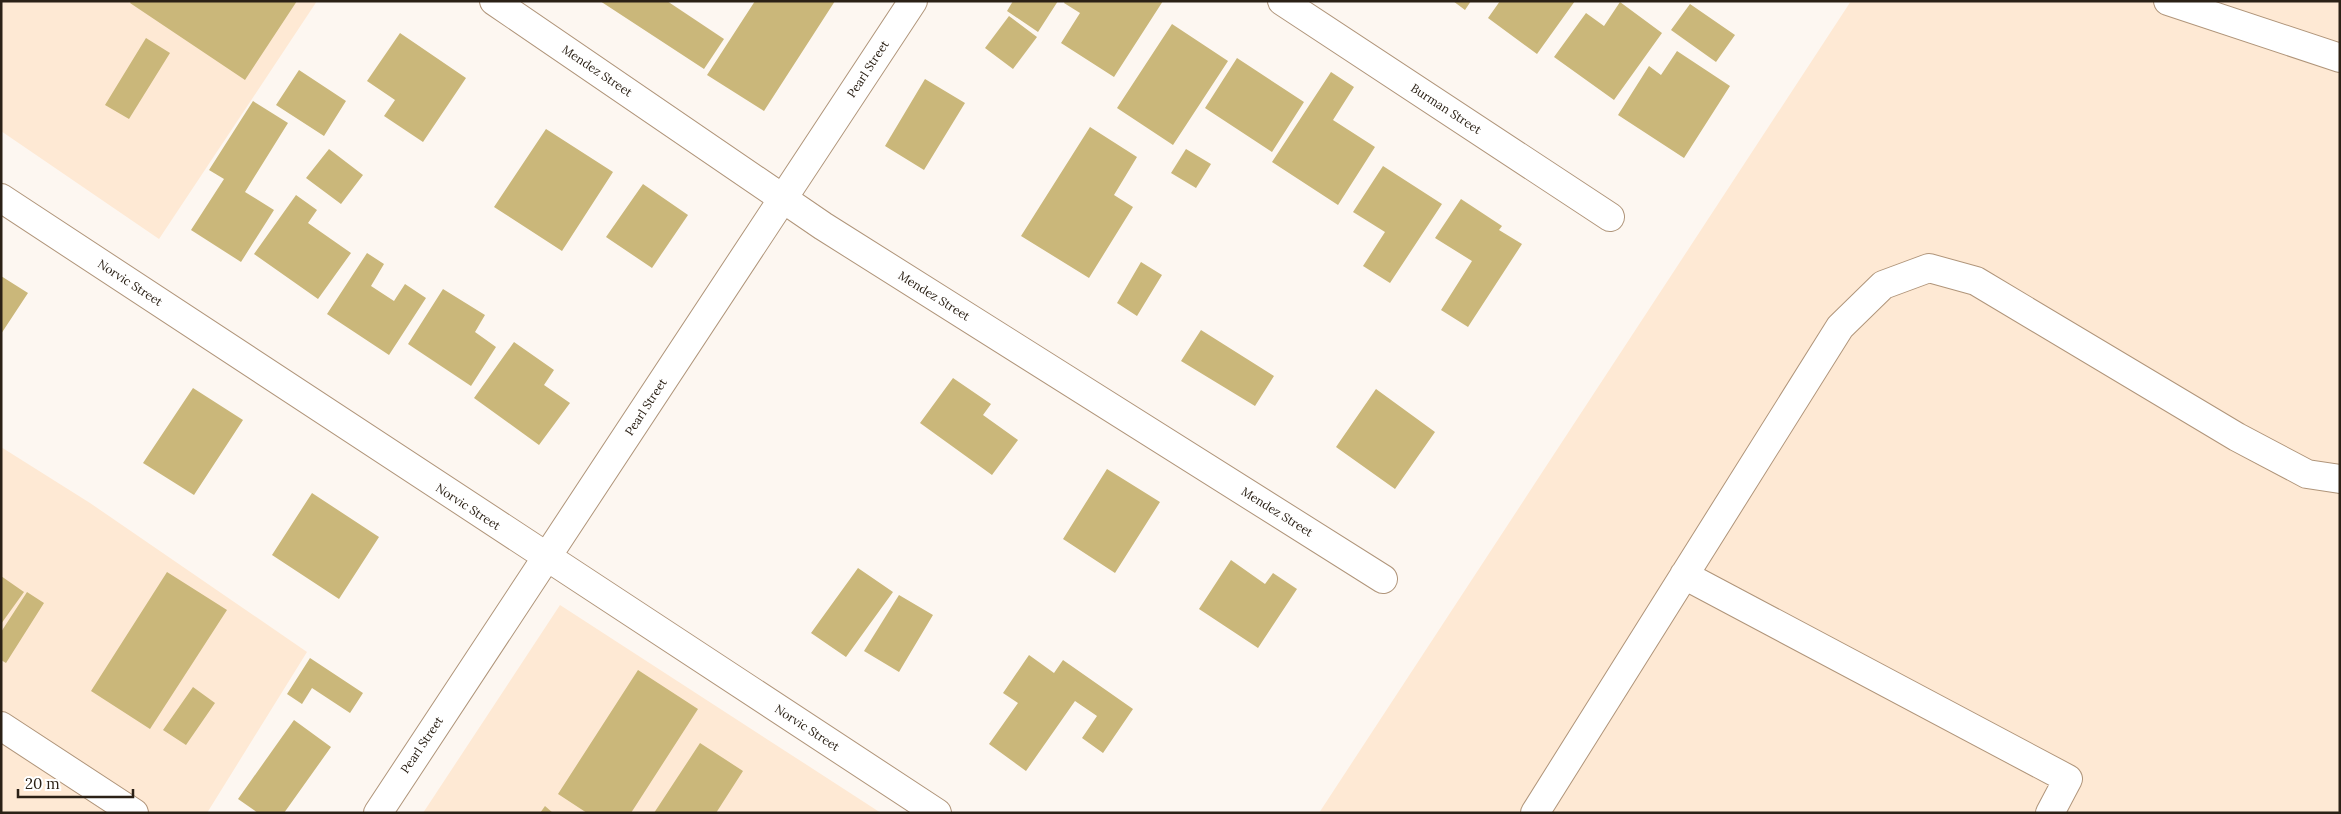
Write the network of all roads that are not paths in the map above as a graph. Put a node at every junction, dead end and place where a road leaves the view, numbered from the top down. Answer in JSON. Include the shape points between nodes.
{"nodes":[{"id":1,"x":494,"y":1,"type":"edge"},
{"id":2,"x":913,"y":1,"type":"edge"},
{"id":3,"x":1282,"y":1,"type":"edge"},
{"id":4,"x":2168,"y":1,"type":"edge"},
{"id":5,"x":2340,"y":58,"type":"edge"},
{"id":6,"x":783,"y":197,"type":"junction"},
{"id":7,"x":1,"y":198,"type":"edge"},
{"id":8,"x":1610,"y":217,"type":"dead end"},
{"id":9,"x":2340,"y":479,"type":"edge"},
{"id":10,"x":547,"y":558,"type":"junction"},
{"id":11,"x":1684,"y":575,"type":"junction"},
{"id":12,"x":1383,"y":579,"type":"dead end"},
{"id":13,"x":1,"y":726,"type":"edge"},
{"id":14,"x":134,"y":813,"type":"edge"},
{"id":15,"x":378,"y":813,"type":"edge"},
{"id":16,"x":937,"y":813,"type":"edge"},
{"id":17,"x":1535,"y":813,"type":"edge"},
{"id":18,"x":2050,"y":813,"type":"edge"}],
"edges":[{"from":1,"to":6,"type":"street","name":"Mendez Street"},
{"from":2,"to":6,"type":"street","name":"Pearl Street"},
{"from":3,"to":8,"type":"street","name":"Burman Street"},
{"from":4,"to":5,"type":"street"},
{"from":6,"to":10,"type":"street","name":"Pearl Street"},
{"from":6,"to":12,"type":"street","name":"Mendez Street","via":[[823,226]]},
{"from":7,"to":10,"type":"street","name":"Norvic Street"},
{"from":9,"to":11,"type":"street","via":[[2307,474],[2237,437],[1976,281],[1929,268],[1883,285],[1840,327]]},
{"from":10,"to":15,"type":"street","name":"Pearl Street"},
{"from":10,"to":16,"type":"street","name":"Norvic Street"},
{"from":11,"to":17,"type":"street"},
{"from":11,"to":18,"type":"street","via":[[2068,779]]},
{"from":13,"to":14,"type":"street"}]}
